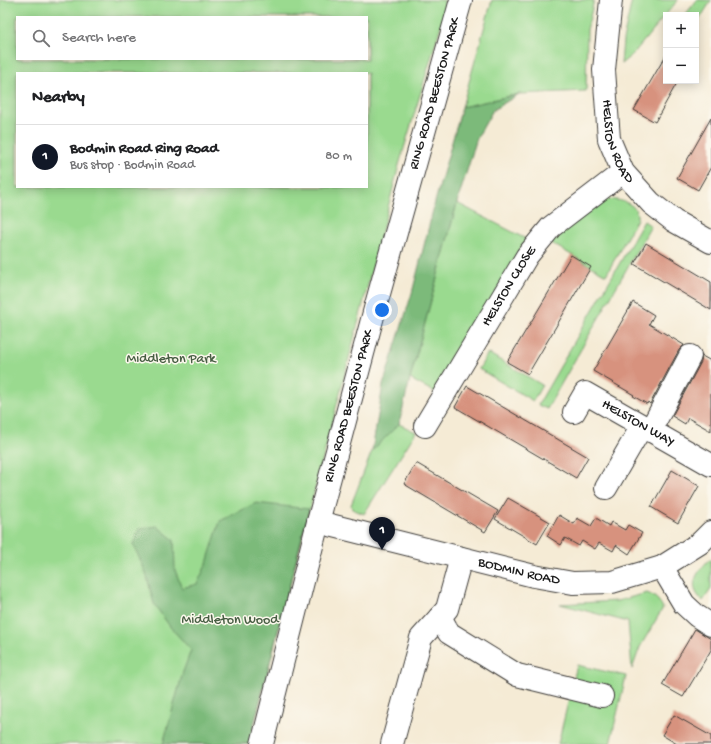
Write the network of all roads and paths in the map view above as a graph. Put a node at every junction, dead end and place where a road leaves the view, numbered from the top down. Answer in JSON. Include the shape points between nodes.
{"nodes":[{"id":1,"x":461,"y":0,"type":"edge"},
{"id":2,"x":611,"y":0,"type":"edge"},
{"id":3,"x":623,"y":172,"type":"junction"},
{"id":4,"x":711,"y":242,"type":"edge"},
{"id":5,"x":690,"y":356,"type":"dead end"},
{"id":6,"x":574,"y":412,"type":"dead end"},
{"id":7,"x":425,"y":426,"type":"dead end"},
{"id":8,"x":646,"y":428,"type":"junction"},
{"id":9,"x":711,"y":465,"type":"edge"},
{"id":10,"x":606,"y":488,"type":"dead end"},
{"id":11,"x":318,"y":522,"type":"junction"},
{"id":12,"x":711,"y":532,"type":"edge"},
{"id":13,"x":461,"y":558,"type":"junction"},
{"id":14,"x":662,"y":567,"type":"junction"},
{"id":15,"x":440,"y":617,"type":"junction"},
{"id":16,"x":711,"y":625,"type":"edge"},
{"id":17,"x":602,"y":696,"type":"dead end"},
{"id":18,"x":262,"y":744,"type":"edge"},
{"id":19,"x":392,"y":744,"type":"edge"}],
"edges":[{"from":1,"to":11,"type":"street","name":"RING ROAD BEESTON PARK","via":[[376,301]]},
{"from":2,"to":3,"type":"street","name":"HELSTON ROAD","via":[[604,70],[605,102],[609,139]]},
{"from":3,"to":4,"type":"street","name":"HELSTON ROAD","via":[[651,203]]},
{"from":3,"to":7,"type":"street","name":"HELSTON CLOSE","via":[[551,227],[527,256]]},
{"from":5,"to":8,"type":"street"},
{"from":6,"to":8,"type":"street","name":"HELSTON WAY","via":[[585,393]]},
{"from":8,"to":9,"type":"street","name":"HELSTON WAY"},
{"from":8,"to":10,"type":"street"},
{"from":11,"to":13,"type":"street","name":"BODMIN ROAD"},
{"from":11,"to":18,"type":"street","name":"RING ROAD BEESTON PARK"},
{"from":12,"to":14,"type":"street","name":"BODMIN ROAD","via":[[700,543]]},
{"from":13,"to":14,"type":"street","name":"BODMIN ROAD","via":[[573,584],[612,582]]},
{"from":13,"to":15,"type":"street","via":[[447,609]]},
{"from":14,"to":16,"type":"street","via":[[684,604]]},
{"from":15,"to":17,"type":"street","via":[[450,633],[517,675]]},
{"from":15,"to":19,"type":"street","via":[[421,638]]}]}
